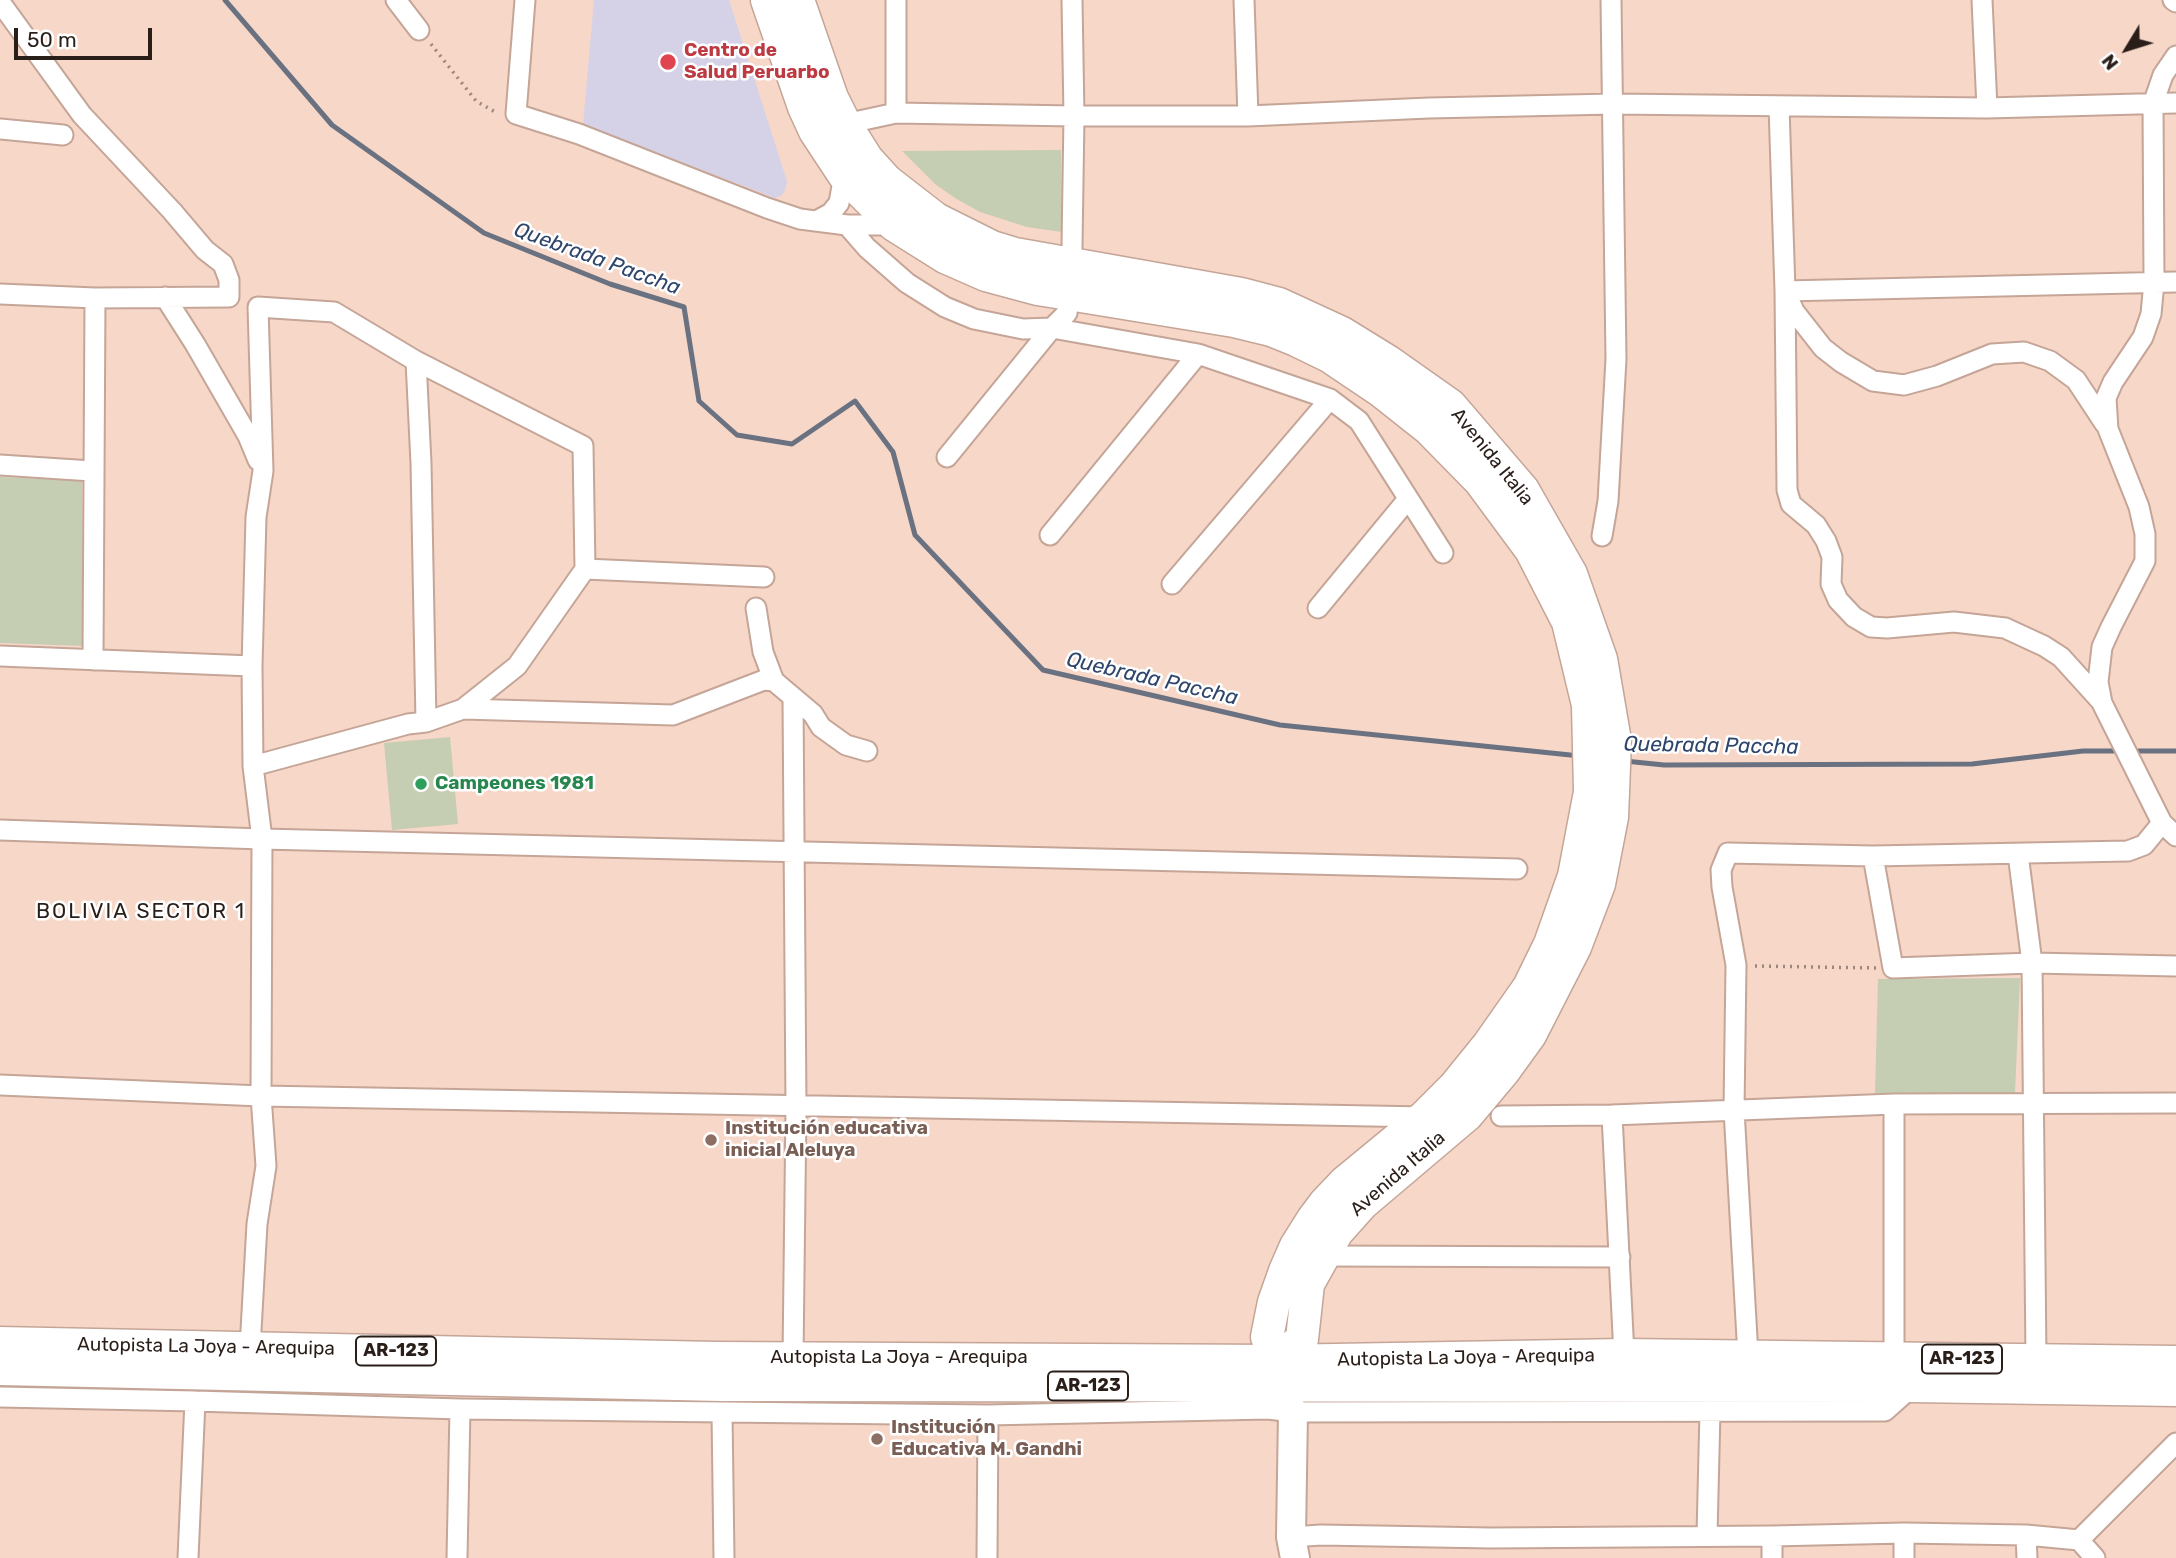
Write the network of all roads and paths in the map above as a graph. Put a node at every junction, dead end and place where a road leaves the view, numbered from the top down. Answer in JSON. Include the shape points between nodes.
{"nodes":[{"id":1,"x":396,"y":0,"type":"edge"},
{"id":2,"x":525,"y":0,"type":"edge"},
{"id":3,"x":767,"y":0,"type":"edge"},
{"id":4,"x":798,"y":0,"type":"edge"},
{"id":5,"x":896,"y":0,"type":"edge"},
{"id":6,"x":1072,"y":0,"type":"edge"},
{"id":7,"x":1244,"y":0,"type":"edge"},
{"id":8,"x":1611,"y":0,"type":"edge"},
{"id":9,"x":1982,"y":0,"type":"edge"},
{"id":10,"x":0,"y":2,"type":"edge"},
{"id":11,"x":419,"y":30,"type":"joint"},
{"id":12,"x":2176,"y":56,"type":"edge"},
{"id":13,"x":2176,"y":103,"type":"edge"},
{"id":14,"x":1614,"y":104,"type":"junction"},
{"id":15,"x":2153,"y":104,"type":"junction"},
{"id":16,"x":1779,"y":106,"type":"junction"},
{"id":17,"x":1987,"y":108,"type":"junction"},
{"id":18,"x":896,"y":113,"type":"junction"},
{"id":19,"x":516,"y":114,"type":"junction"},
{"id":20,"x":1074,"y":116,"type":"junction"},
{"id":21,"x":1248,"y":116,"type":"junction"},
{"id":22,"x":845,"y":124,"type":"junction"},
{"id":23,"x":0,"y":129,"type":"edge"},
{"id":24,"x":63,"y":135,"type":"dead end"},
{"id":25,"x":844,"y":175,"type":"junction"},
{"id":26,"x":818,"y":220,"type":"junction"},
{"id":27,"x":848,"y":225,"type":"junction"},
{"id":28,"x":894,"y":225,"type":"junction"},
{"id":29,"x":1071,"y":279,"type":"junction"},
{"id":30,"x":2154,"y":282,"type":"junction"},
{"id":31,"x":2176,"y":282,"type":"edge"},
{"id":32,"x":1785,"y":291,"type":"junction"},
{"id":33,"x":0,"y":294,"type":"edge"},
{"id":34,"x":165,"y":297,"type":"junction"},
{"id":35,"x":95,"y":298,"type":"junction"},
{"id":36,"x":1052,"y":328,"type":"junction"},
{"id":37,"x":1198,"y":354,"type":"junction"},
{"id":38,"x":416,"y":361,"type":"junction"},
{"id":39,"x":1330,"y":400,"type":"junction"},
{"id":40,"x":2108,"y":429,"type":"junction"},
{"id":41,"x":947,"y":457,"type":"dead end"},
{"id":42,"x":0,"y":465,"type":"edge"},
{"id":43,"x":92,"y":471,"type":"junction"},
{"id":44,"x":263,"y":471,"type":"junction"},
{"id":45,"x":1408,"y":499,"type":"junction"},
{"id":46,"x":1050,"y":535,"type":"dead end"},
{"id":47,"x":1602,"y":536,"type":"dead end"},
{"id":48,"x":1443,"y":553,"type":"dead end"},
{"id":49,"x":585,"y":569,"type":"junction"},
{"id":50,"x":764,"y":576,"type":"dead end"},
{"id":51,"x":1172,"y":584,"type":"dead end"},
{"id":52,"x":756,"y":608,"type":"dead end"},
{"id":53,"x":1318,"y":608,"type":"dead end"},
{"id":54,"x":0,"y":656,"type":"edge"},
{"id":55,"x":93,"y":660,"type":"junction"},
{"id":56,"x":253,"y":666,"type":"junction"},
{"id":57,"x":774,"y":681,"type":"junction"},
{"id":58,"x":793,"y":699,"type":"junction"},
{"id":59,"x":2102,"y":703,"type":"junction"},
{"id":60,"x":463,"y":709,"type":"junction"},
{"id":61,"x":426,"y":722,"type":"junction"},
{"id":62,"x":867,"y":751,"type":"dead end"},
{"id":63,"x":253,"y":766,"type":"junction"},
{"id":64,"x":2169,"y":829,"type":"edge"},
{"id":65,"x":0,"y":830,"type":"edge"},
{"id":66,"x":262,"y":839,"type":"junction"},
{"id":67,"x":795,"y":851,"type":"junction"},
{"id":68,"x":2018,"y":855,"type":"junction"},
{"id":69,"x":1873,"y":856,"type":"junction"},
{"id":70,"x":1517,"y":869,"type":"dead end"},
{"id":71,"x":1563,"y":946,"type":"junction"},
{"id":72,"x":2032,"y":963,"type":"junction"},
{"id":73,"x":1736,"y":965,"type":"junction"},
{"id":74,"x":2176,"y":966,"type":"edge"},
{"id":75,"x":1893,"y":968,"type":"junction"},
{"id":76,"x":0,"y":1085,"type":"edge"},
{"id":77,"x":261,"y":1096,"type":"junction"},
{"id":78,"x":2176,"y":1103,"type":"edge"},
{"id":79,"x":1894,"y":1104,"type":"junction"},
{"id":80,"x":2033,"y":1105,"type":"junction"},
{"id":81,"x":796,"y":1107,"type":"junction"},
{"id":82,"x":1734,"y":1110,"type":"junction"},
{"id":83,"x":1467,"y":1115,"type":"junction"},
{"id":84,"x":1612,"y":1115,"type":"junction"},
{"id":85,"x":1501,"y":1116,"type":"dead end"},
{"id":86,"x":1424,"y":1117,"type":"junction"},
{"id":87,"x":1322,"y":1256,"type":"junction"},
{"id":88,"x":1620,"y":1257,"type":"junction"},
{"id":89,"x":0,"y":1343,"type":"edge"},
{"id":90,"x":250,"y":1348,"type":"junction"},
{"id":91,"x":1624,"y":1355,"type":"junction"},
{"id":92,"x":1748,"y":1356,"type":"junction"},
{"id":93,"x":793,"y":1357,"type":"junction"},
{"id":94,"x":1894,"y":1358,"type":"junction"},
{"id":95,"x":2036,"y":1360,"type":"junction"},
{"id":96,"x":2176,"y":1362,"type":"edge"},
{"id":97,"x":0,"y":1369,"type":"edge"},
{"id":98,"x":1913,"y":1386,"type":"junction"},
{"id":99,"x":2176,"y":1390,"type":"edge"},
{"id":100,"x":1278,"y":1392,"type":"junction"},
{"id":101,"x":0,"y":1397,"type":"edge"},
{"id":102,"x":195,"y":1401,"type":"junction"},
{"id":103,"x":460,"y":1409,"type":"junction"},
{"id":104,"x":1710,"y":1411,"type":"junction"},
{"id":105,"x":722,"y":1413,"type":"junction"},
{"id":106,"x":988,"y":1415,"type":"junction"},
{"id":107,"x":2176,"y":1443,"type":"edge"},
{"id":108,"x":1905,"y":1533,"type":"junction"},
{"id":109,"x":1707,"y":1535,"type":"junction"},
{"id":110,"x":2026,"y":1535,"type":"junction"},
{"id":111,"x":1772,"y":1536,"type":"junction"},
{"id":112,"x":1491,"y":1538,"type":"junction"},
{"id":113,"x":2079,"y":1540,"type":"junction"},
{"id":114,"x":1293,"y":1547,"type":"edge"},
{"id":115,"x":188,"y":1558,"type":"edge"},
{"id":116,"x":457,"y":1558,"type":"edge"},
{"id":117,"x":724,"y":1558,"type":"edge"},
{"id":118,"x":987,"y":1558,"type":"edge"},
{"id":119,"x":1491,"y":1558,"type":"edge"},
{"id":120,"x":1772,"y":1558,"type":"edge"},
{"id":121,"x":1904,"y":1558,"type":"edge"},
{"id":122,"x":2027,"y":1558,"type":"edge"},
{"id":123,"x":2095,"y":1558,"type":"edge"}],
"edges":[{"from":1,"to":11,"type":"street"},
{"from":2,"to":19,"type":"street"},
{"from":3,"to":25,"type":"main road","name":"Avenida Italia","via":[[804,107]]},
{"from":4,"to":22,"type":"main road","name":"Avenida Italia"},
{"from":5,"to":18,"type":"street"},
{"from":6,"to":20,"type":"street"},
{"from":7,"to":21,"type":"street"},
{"from":8,"to":14,"type":"street"},
{"from":9,"to":17,"type":"street"},
{"from":10,"to":34,"type":"street","via":[[82,116],[223,264],[229,297]]},
{"from":11,"to":19,"type":"path","via":[[476,101],[502,116]]},
{"from":12,"to":15,"type":"street","via":[[2163,75]]},
{"from":13,"to":15,"type":"street"},
{"from":14,"to":16,"type":"street"},
{"from":14,"to":21,"type":"street"},
{"from":14,"to":47,"type":"street","via":[[1616,359]]},
{"from":15,"to":17,"type":"street"},
{"from":15,"to":30,"type":"street"},
{"from":16,"to":17,"type":"street"},
{"from":16,"to":32,"type":"street"},
{"from":18,"to":20,"type":"street"},
{"from":18,"to":22,"type":"street"},
{"from":19,"to":26,"type":"street","via":[[767,208]]},
{"from":20,"to":21,"type":"street"},
{"from":20,"to":29,"type":"street"},
{"from":22,"to":29,"type":"main road","name":"Avenida Italia","via":[[887,181],[936,219]]},
{"from":23,"to":24,"type":"street"},
{"from":25,"to":26,"type":"street","via":[[839,203]]},
{"from":25,"to":28,"type":"main road","name":"Avenida Italia"},
{"from":26,"to":27,"type":"street"},
{"from":27,"to":28,"type":"street"},
{"from":27,"to":36,"type":"street","via":[[907,283],[945,307],[974,319],[1023,329]]},
{"from":28,"to":29,"type":"main road","name":"Avenida Italia","via":[[944,257],[986,275],[1038,289]]},
{"from":29,"to":36,"type":"street","via":[[1067,313]]},
{"from":29,"to":71,"type":"main road","name":"Avenida Italia","via":[[1270,330],[1329,356],[1429,429],[1480,481],[1531,550],[1568,622],[1588,705],[1590,792]]},
{"from":29,"to":71,"type":"main road","name":"Avenida Italia","via":[[1241,294],[1307,316],[1354,340],[1450,405],[1523,490],[1571,574],[1601,659],[1615,741],[1612,817],[1599,884]]},
{"from":30,"to":31,"type":"street"},
{"from":30,"to":32,"type":"street"},
{"from":30,"to":40,"type":"street","via":[[2143,337],[2106,398]]},
{"from":32,"to":40,"type":"street","via":[[1794,311],[1823,348],[1873,381],[1904,384],[1992,354],[2024,352],[2050,361],[2076,380]]},
{"from":32,"to":59,"type":"street","via":[[1787,491],[1791,504],[1816,525],[1826,541],[1832,557],[1830,584],[1838,600],[1871,627],[1954,622],[2005,628],[2061,657]]},
{"from":33,"to":35,"type":"street"},
{"from":34,"to":35,"type":"street"},
{"from":34,"to":44,"type":"street","via":[[248,436]]},
{"from":35,"to":43,"type":"street"},
{"from":36,"to":37,"type":"street"},
{"from":36,"to":41,"type":"street"},
{"from":37,"to":39,"type":"street"},
{"from":37,"to":46,"type":"street"},
{"from":38,"to":44,"type":"street","via":[[334,312],[258,307]]},
{"from":38,"to":49,"type":"street","via":[[583,446]]},
{"from":38,"to":61,"type":"street"},
{"from":39,"to":45,"type":"street","via":[[1359,421]]},
{"from":39,"to":51,"type":"street"},
{"from":40,"to":59,"type":"street","via":[[2139,507],[2145,561],[2102,647],[2098,682]]},
{"from":42,"to":43,"type":"street"},
{"from":43,"to":55,"type":"street"},
{"from":44,"to":56,"type":"street","via":[[256,517]]},
{"from":45,"to":48,"type":"street"},
{"from":45,"to":53,"type":"street"},
{"from":49,"to":50,"type":"street"},
{"from":49,"to":60,"type":"street","via":[[517,666]]},
{"from":52,"to":57,"type":"street","via":[[763,652]]},
{"from":54,"to":55,"type":"street"},
{"from":55,"to":56,"type":"street"},
{"from":56,"to":63,"type":"street"},
{"from":57,"to":58,"type":"street"},
{"from":57,"to":60,"type":"street","via":[[673,715]]},
{"from":58,"to":62,"type":"street","via":[[846,745]]},
{"from":58,"to":67,"type":"street"},
{"from":59,"to":64,"type":"street"},
{"from":60,"to":61,"type":"street"},
{"from":61,"to":63,"type":"street"},
{"from":63,"to":66,"type":"street"},
{"from":64,"to":68,"type":"street","via":[[2128,851]]},
{"from":65,"to":66,"type":"street"},
{"from":66,"to":67,"type":"street"},
{"from":66,"to":77,"type":"street"},
{"from":67,"to":70,"type":"street"},
{"from":67,"to":81,"type":"street"},
{"from":68,"to":69,"type":"street"},
{"from":68,"to":72,"type":"street"},
{"from":69,"to":73,"type":"street","via":[[1728,853],[1721,870],[1722,887]]},
{"from":69,"to":75,"type":"street"},
{"from":71,"to":83,"type":"main road","name":"Avenida Italia","via":[[1530,1035]]},
{"from":71,"to":86,"type":"main road","name":"Avenida Italia","via":[[1455,1086]]},
{"from":72,"to":74,"type":"street"},
{"from":72,"to":75,"type":"street"},
{"from":72,"to":80,"type":"street"},
{"from":73,"to":75,"type":"path"},
{"from":73,"to":82,"type":"street"},
{"from":76,"to":77,"type":"street"},
{"from":77,"to":81,"type":"street"},
{"from":77,"to":90,"type":"street","via":[[266,1166],[257,1224]]},
{"from":78,"to":80,"type":"street"},
{"from":79,"to":80,"type":"street"},
{"from":79,"to":82,"type":"street"},
{"from":79,"to":94,"type":"street"},
{"from":80,"to":95,"type":"street"},
{"from":81,"to":86,"type":"street"},
{"from":81,"to":93,"type":"street"},
{"from":82,"to":84,"type":"street"},
{"from":82,"to":92,"type":"street"},
{"from":83,"to":86,"type":"street"},
{"from":83,"to":87,"type":"main road","name":"Avenida Italia","via":[[1362,1204]]},
{"from":84,"to":85,"type":"street"},
{"from":84,"to":88,"type":"street"},
{"from":86,"to":100,"type":"main road","name":"Avenida Italia","via":[[1345,1182],[1296,1246],[1281,1281],[1267,1337]]},
{"from":87,"to":88,"type":"street"},
{"from":87,"to":100,"type":"main road","name":"Avenida Italia","via":[[1308,1283],[1302,1339]]},
{"from":88,"to":91,"type":"street"},
{"from":89,"to":90,"type":"main road","name":"Autopista La Joya - Arequipa","number":"AR-123"},
{"from":90,"to":93,"type":"main road","name":"Autopista La Joya - Arequipa","number":"AR-123"},
{"from":91,"to":92,"type":"main road","name":"Autopista La Joya - Arequipa","number":"AR-123"},
{"from":91,"to":100,"type":"main road","name":"Autopista La Joya - Arequipa","number":"AR-123"},
{"from":92,"to":94,"type":"main road","name":"Autopista La Joya - Arequipa","number":"AR-123"},
{"from":93,"to":100,"type":"main road","name":"Autopista La Joya - Arequipa","number":"AR-123"},
{"from":94,"to":95,"type":"main road","name":"Autopista La Joya - Arequipa","number":"AR-123"},
{"from":95,"to":96,"type":"main road","name":"Autopista La Joya - Arequipa","number":"AR-123"},
{"from":97,"to":100,"type":"main road","name":"Autopista La Joya - Arequipa","number":"AR-123"},
{"from":98,"to":99,"type":"main road","name":"Autopista La Joya - Arequipa","number":"AR-123"},
{"from":98,"to":100,"type":"main road","name":"Autopista La Joya - Arequipa","number":"AR-123"},
{"from":98,"to":104,"type":"street","via":[[1885,1411]]},
{"from":100,"to":104,"type":"street"},
{"from":100,"to":106,"type":"street"},
{"from":100,"to":114,"type":"street"},
{"from":101,"to":102,"type":"street"},
{"from":102,"to":103,"type":"street"},
{"from":102,"to":115,"type":"street"},
{"from":103,"to":105,"type":"street"},
{"from":103,"to":116,"type":"street"},
{"from":104,"to":109,"type":"street"},
{"from":105,"to":106,"type":"street"},
{"from":105,"to":117,"type":"street"},
{"from":106,"to":118,"type":"street"},
{"from":107,"to":113,"type":"street"},
{"from":108,"to":110,"type":"street"},
{"from":108,"to":111,"type":"street"},
{"from":108,"to":121,"type":"street"},
{"from":109,"to":111,"type":"street"},
{"from":109,"to":112,"type":"street"},
{"from":110,"to":113,"type":"street"},
{"from":110,"to":122,"type":"street"},
{"from":111,"to":120,"type":"street"},
{"from":112,"to":114,"type":"street","via":[[1321,1535]]},
{"from":112,"to":119,"type":"street"},
{"from":113,"to":123,"type":"street"}]}
